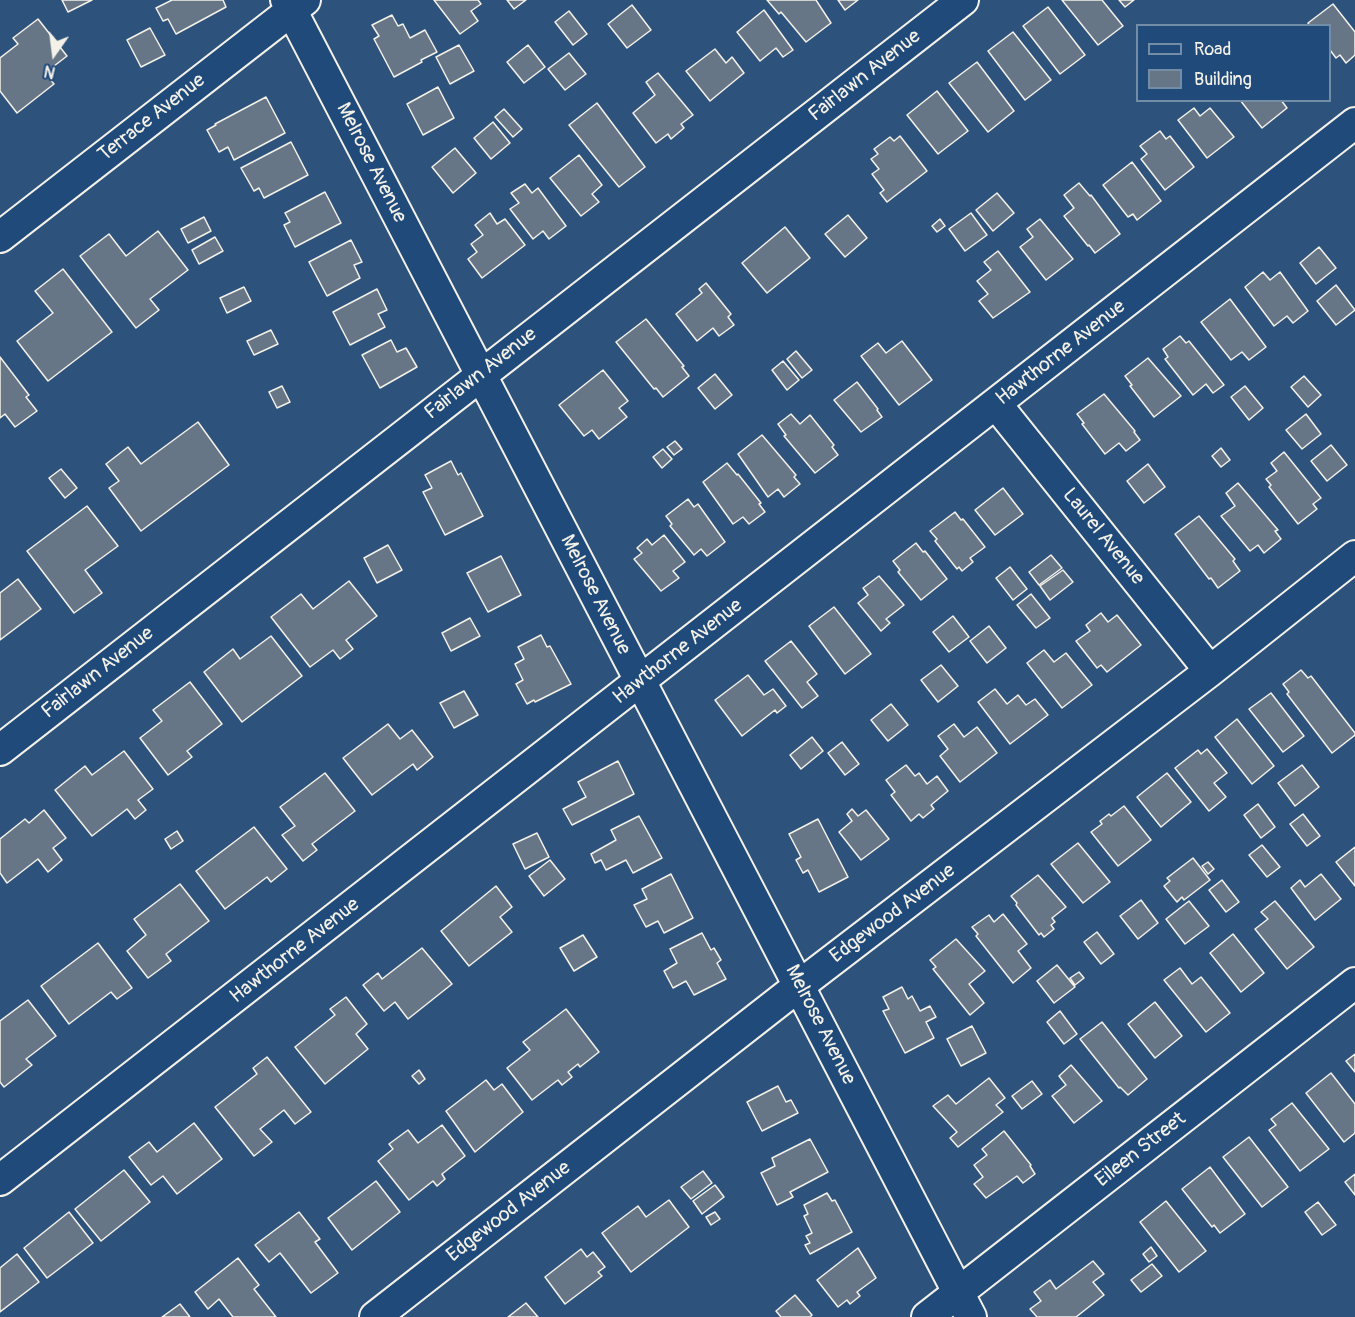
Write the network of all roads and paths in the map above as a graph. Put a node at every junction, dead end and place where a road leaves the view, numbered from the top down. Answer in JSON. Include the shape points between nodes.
{"nodes":[{"id":1,"x":963,"y":0,"type":"edge"},
{"id":2,"x":294,"y":3,"type":"edge"},
{"id":3,"x":1355,"y":123,"type":"edge"},
{"id":4,"x":0,"y":237,"type":"edge"},
{"id":5,"x":480,"y":374,"type":"junction"},
{"id":6,"x":996,"y":404,"type":"junction"},
{"id":7,"x":1355,"y":556,"type":"edge"},
{"id":8,"x":1210,"y":671,"type":"junction"},
{"id":9,"x":640,"y":682,"type":"junction"},
{"id":10,"x":0,"y":750,"type":"edge"},
{"id":11,"x":1355,"y":983,"type":"edge"},
{"id":12,"x":800,"y":986,"type":"junction"},
{"id":13,"x":0,"y":1180,"type":"edge"},
{"id":14,"x":964,"y":1305,"type":"edge"},
{"id":15,"x":375,"y":1317,"type":"edge"},
{"id":16,"x":927,"y":1317,"type":"edge"}],
"edges":[{"from":1,"to":5,"type":"street","name":"Fairlawn Avenue"},
{"from":2,"to":4,"type":"street","name":"Terrace Avenue"},
{"from":2,"to":5,"type":"street","name":"Melrose Avenue"},
{"from":3,"to":6,"type":"street","name":"Hawthorne Avenue"},
{"from":5,"to":9,"type":"street","name":"Melrose Avenue"},
{"from":5,"to":10,"type":"street","name":"Fairlawn Avenue"},
{"from":6,"to":8,"type":"street","name":"Laurel Avenue"},
{"from":6,"to":9,"type":"street","name":"Hawthorne Avenue"},
{"from":7,"to":8,"type":"street","name":"Edgewood Avenue"},
{"from":8,"to":12,"type":"street","name":"Edgewood Avenue"},
{"from":9,"to":12,"type":"street","name":"Melrose Avenue"},
{"from":9,"to":13,"type":"street","name":"Hawthorne Avenue"},
{"from":11,"to":14,"type":"street","name":"Eileen Street"},
{"from":12,"to":14,"type":"street","name":"Melrose Avenue"},
{"from":12,"to":15,"type":"street","name":"Edgewood Avenue"},
{"from":14,"to":16,"type":"street","name":"Eileen Street"}]}
